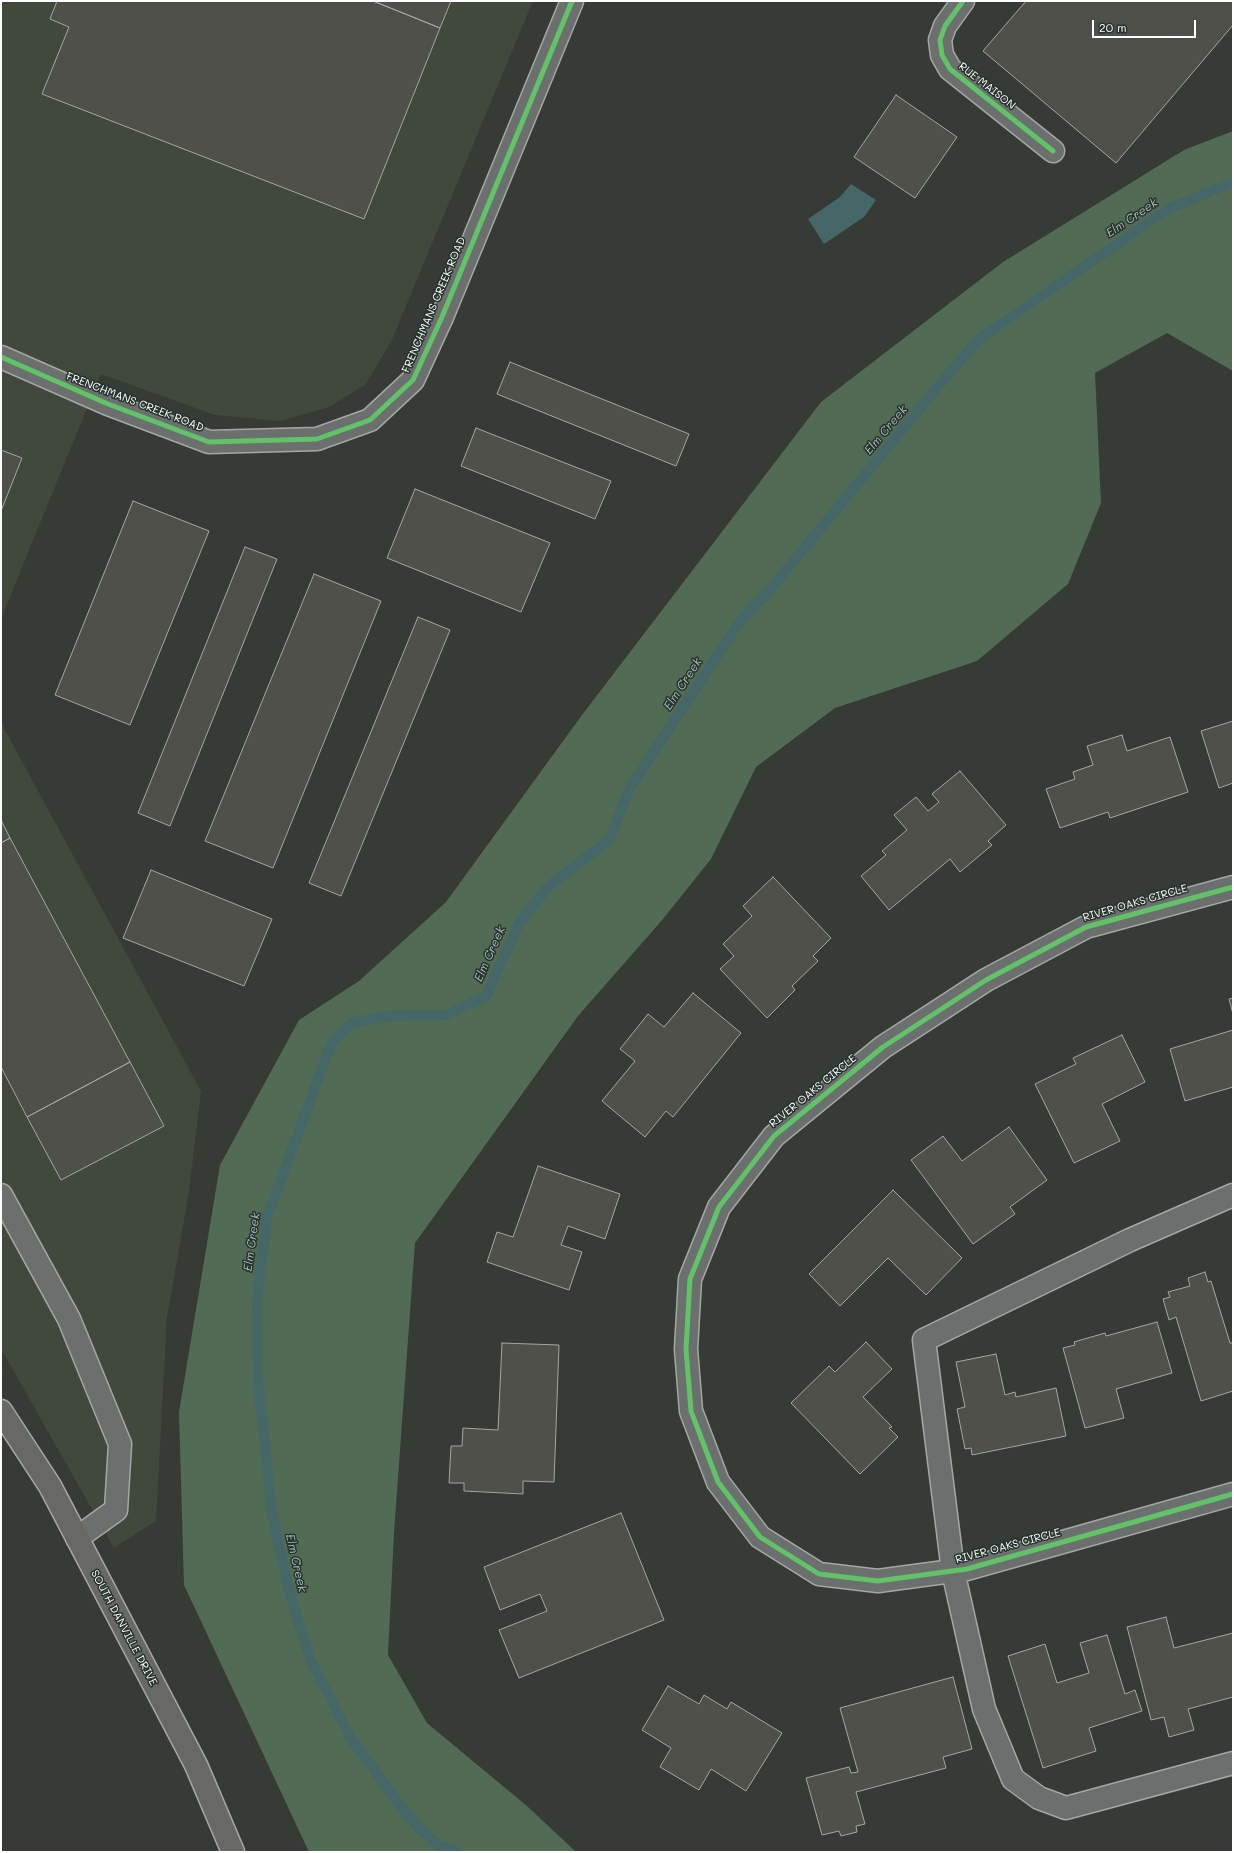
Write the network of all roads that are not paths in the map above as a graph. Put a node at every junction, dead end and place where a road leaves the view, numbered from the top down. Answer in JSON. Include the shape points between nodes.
{"nodes":[{"id":1,"x":572,"y":1,"type":"edge"},
{"id":2,"x":963,"y":1,"type":"edge"},
{"id":3,"x":1053,"y":151,"type":"dead end"},
{"id":4,"x":1,"y":357,"type":"edge"},
{"id":5,"x":1233,"y":887,"type":"edge"},
{"id":6,"x":1233,"y":1195,"type":"edge"},
{"id":7,"x":1,"y":1196,"type":"edge"},
{"id":8,"x":1,"y":1411,"type":"edge"},
{"id":9,"x":1233,"y":1494,"type":"edge"},
{"id":10,"x":77,"y":1538,"type":"junction"},
{"id":11,"x":953,"y":1571,"type":"junction"},
{"id":12,"x":1233,"y":1764,"type":"edge"},
{"id":13,"x":233,"y":1852,"type":"edge"}],
"edges":[{"from":1,"to":4,"type":"street","name":"FRENCHMANS CREEK ROAD","via":[[442,317],[413,380],[370,420],[317,439],[209,442],[108,404]]},
{"from":2,"to":3,"type":"street","name":"RUE MAISON","via":[[945,26],[940,40],[942,55],[950,69]]},
{"from":5,"to":11,"type":"street","name":"RIVER OAKS CIRCLE","via":[[1086,927],[986,980],[883,1047],[774,1136],[719,1207],[690,1279],[686,1349],[691,1411],[718,1482],[760,1537],[819,1574],[878,1581]]},
{"from":6,"to":11,"type":"street","via":[[1130,1240],[924,1340]]},
{"from":7,"to":10,"type":"street","via":[[69,1319],[120,1444],[116,1510]]},
{"from":8,"to":10,"type":"main road","name":"SOUTH DANVILLE DRIVE","via":[[50,1486]]},
{"from":9,"to":11,"type":"street","name":"RIVER OAKS CIRCLE","via":[[968,1569]]},
{"from":10,"to":13,"type":"main road","name":"SOUTH DANVILLE DRIVE","via":[[196,1764]]},
{"from":11,"to":12,"type":"street","via":[[984,1709],[1014,1779],[1039,1798],[1066,1808]]}]}
